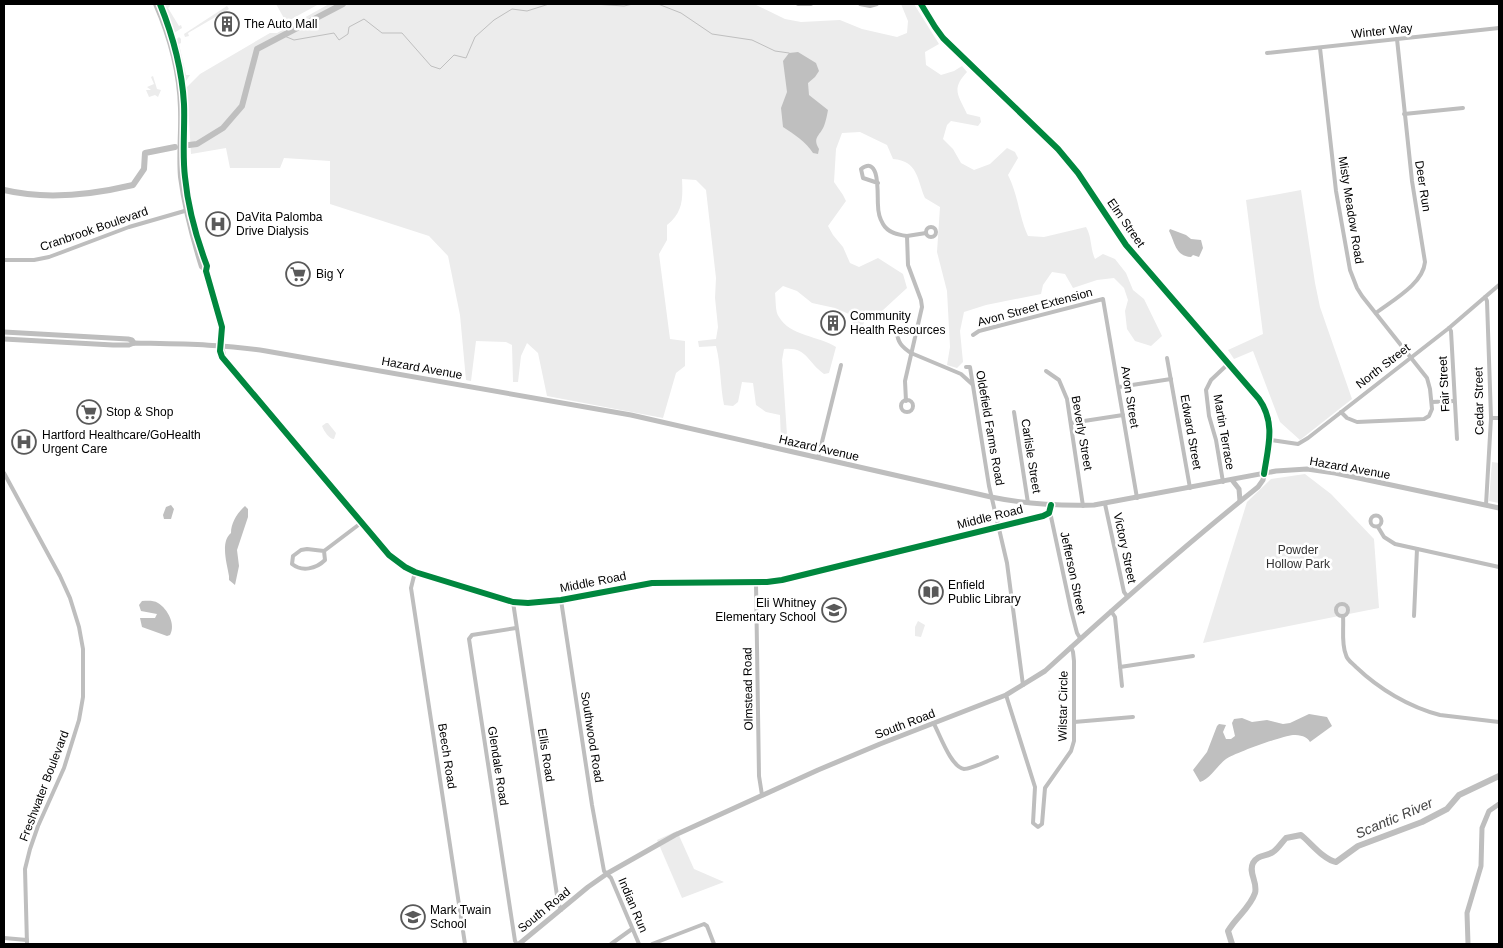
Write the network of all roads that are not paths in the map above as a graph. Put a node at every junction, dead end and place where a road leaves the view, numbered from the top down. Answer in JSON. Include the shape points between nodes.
{"nodes":[{"id":1,"x":155,"y":4,"type":"edge"},
{"id":2,"x":160,"y":4,"type":"edge"},
{"id":3,"x":798,"y":4,"type":"edge"},
{"id":4,"x":812,"y":4,"type":"edge"},
{"id":5,"x":860,"y":4,"type":"edge"},
{"id":6,"x":877,"y":4,"type":"edge"},
{"id":7,"x":922,"y":4,"type":"edge"},
{"id":8,"x":1499,"y":28,"type":"edge"},
{"id":9,"x":170,"y":38,"type":"junction"},
{"id":10,"x":1396,"y":39,"type":"junction"},
{"id":11,"x":1320,"y":48,"type":"junction"},
{"id":12,"x":1267,"y":53,"type":"dead end"},
{"id":13,"x":1463,"y":108,"type":"dead end"},
{"id":14,"x":1404,"y":114,"type":"junction"},
{"id":15,"x":878,"y":184,"type":"junction"},
{"id":16,"x":188,"y":210,"type":"junction"},
{"id":17,"x":926,"y":233,"type":"dead end"},
{"id":18,"x":907,"y":236,"type":"junction"},
{"id":19,"x":4,"y":260,"type":"edge"},
{"id":20,"x":1499,"y":284,"type":"edge"},
{"id":21,"x":1485,"y":297,"type":"junction"},
{"id":22,"x":1103,"y":300,"type":"joint"},
{"id":23,"x":1376,"y":313,"type":"junction"},
{"id":24,"x":1449,"y":328,"type":"junction"},
{"id":25,"x":897,"y":331,"type":"dead end"},
{"id":26,"x":4,"y":332,"type":"edge"},
{"id":27,"x":973,"y":335,"type":"dead end"},
{"id":28,"x":91,"y":337,"type":"junction"},
{"id":29,"x":4,"y":339,"type":"edge"},
{"id":30,"x":78,"y":343,"type":"junction"},
{"id":31,"x":134,"y":343,"type":"junction"},
{"id":32,"x":222,"y":346,"type":"junction"},
{"id":33,"x":911,"y":353,"type":"junction"},
{"id":34,"x":1411,"y":356,"type":"junction"},
{"id":35,"x":1167,"y":358,"type":"dead end"},
{"id":36,"x":1228,"y":364,"type":"junction"},
{"id":37,"x":840,"y":365,"type":"dead end"},
{"id":38,"x":966,"y":367,"type":"dead end"},
{"id":39,"x":1046,"y":370,"type":"dead end"},
{"id":40,"x":1171,"y":379,"type":"junction"},
{"id":41,"x":972,"y":384,"type":"junction"},
{"id":42,"x":1119,"y":387,"type":"junction"},
{"id":43,"x":906,"y":400,"type":"dead end"},
{"id":44,"x":1454,"y":401,"type":"junction"},
{"id":45,"x":1432,"y":402,"type":"junction"},
{"id":46,"x":1014,"y":412,"type":"dead end"},
{"id":47,"x":1341,"y":412,"type":"junction"},
{"id":48,"x":1123,"y":415,"type":"junction"},
{"id":49,"x":1491,"y":418,"type":"junction"},
{"id":50,"x":1499,"y":418,"type":"edge"},
{"id":51,"x":1071,"y":423,"type":"junction"},
{"id":52,"x":1457,"y":439,"type":"dead end"},
{"id":53,"x":1271,"y":440,"type":"junction"},
{"id":54,"x":818,"y":458,"type":"junction"},
{"id":55,"x":4,"y":473,"type":"edge"},
{"id":56,"x":1264,"y":474,"type":"junction"},
{"id":57,"x":1232,"y":480,"type":"junction"},
{"id":58,"x":1223,"y":482,"type":"junction"},
{"id":59,"x":1190,"y":488,"type":"junction"},
{"id":60,"x":991,"y":497,"type":"junction"},
{"id":61,"x":1137,"y":498,"type":"junction"},
{"id":62,"x":1240,"y":501,"type":"junction"},
{"id":63,"x":1028,"y":503,"type":"junction"},
{"id":64,"x":1105,"y":504,"type":"junction"},
{"id":65,"x":1050,"y":505,"type":"junction"},
{"id":66,"x":1486,"y":505,"type":"junction"},
{"id":67,"x":1083,"y":506,"type":"junction"},
{"id":68,"x":1499,"y":508,"type":"edge"},
{"id":69,"x":1050,"y":512,"type":"junction"},
{"id":70,"x":361,"y":523,"type":"junction"},
{"id":71,"x":1378,"y":526,"type":"dead end"},
{"id":72,"x":999,"y":527,"type":"junction"},
{"id":73,"x":1417,"y":549,"type":"junction"},
{"id":74,"x":324,"y":551,"type":"junction"},
{"id":75,"x":1499,"y":567,"type":"edge"},
{"id":76,"x":415,"y":572,"type":"junction"},
{"id":77,"x":756,"y":583,"type":"junction"},
{"id":78,"x":1127,"y":596,"type":"junction"},
{"id":79,"x":561,"y":600,"type":"junction"},
{"id":80,"x":513,"y":602,"type":"junction"},
{"id":81,"x":1111,"y":611,"type":"junction"},
{"id":82,"x":1343,"y":616,"type":"dead end"},
{"id":83,"x":1414,"y":616,"type":"dead end"},
{"id":84,"x":516,"y":628,"type":"junction"},
{"id":85,"x":1080,"y":638,"type":"junction"},
{"id":86,"x":1070,"y":647,"type":"junction"},
{"id":87,"x":1193,"y":656,"type":"dead end"},
{"id":88,"x":1120,"y":667,"type":"junction"},
{"id":89,"x":1024,"y":685,"type":"junction"},
{"id":90,"x":1122,"y":686,"type":"dead end"},
{"id":91,"x":1006,"y":695,"type":"junction"},
{"id":92,"x":1133,"y":717,"type":"dead end"},
{"id":93,"x":1074,"y":722,"type":"junction"},
{"id":94,"x":1499,"y":722,"type":"edge"},
{"id":95,"x":934,"y":724,"type":"junction"},
{"id":96,"x":998,"y":757,"type":"dead end"},
{"id":97,"x":1035,"y":787,"type":"junction"},
{"id":98,"x":1045,"y":788,"type":"junction"},
{"id":99,"x":762,"y":795,"type":"junction"},
{"id":100,"x":1499,"y":804,"type":"edge"},
{"id":101,"x":608,"y":874,"type":"junction"},
{"id":102,"x":561,"y":910,"type":"junction"},
{"id":103,"x":632,"y":930,"type":"junction"},
{"id":104,"x":4,"y":938,"type":"edge"},
{"id":105,"x":27,"y":942,"type":"edge"},
{"id":106,"x":465,"y":944,"type":"edge"},
{"id":107,"x":518,"y":944,"type":"edge"},
{"id":108,"x":611,"y":944,"type":"edge"},
{"id":109,"x":639,"y":944,"type":"edge"},
{"id":110,"x":652,"y":944,"type":"edge"},
{"id":111,"x":714,"y":944,"type":"edge"},
{"id":112,"x":1468,"y":944,"type":"edge"}],
"edges":[{"from":1,"to":9,"type":"street"},
{"from":2,"to":9,"type":"street"},
{"from":3,"to":4,"type":"street"},
{"from":5,"to":6,"type":"street"},
{"from":7,"to":36,"type":"street","name":"Elm Street","via":[[944,38],[1058,149],[1126,245]]},
{"from":8,"to":10,"type":"street","name":"Winter Way"},
{"from":9,"to":16,"type":"street","name":"Middle Road","via":[[185,122],[180,175]]},
{"from":10,"to":11,"type":"street","name":"Winter Way"},
{"from":10,"to":14,"type":"street","name":"Deer Run"},
{"from":11,"to":12,"type":"street","name":"Winter Way"},
{"from":11,"to":23,"type":"street","name":"Misty Meadow Road","via":[[1336,191],[1350,270],[1357,288]]},
{"from":13,"to":14,"type":"street"},
{"from":14,"to":23,"type":"street","name":"Deer Run","via":[[1424,268],[1417,281]]},
{"from":15,"to":15,"type":"street","via":[[873,168],[861,168],[863,178]]},
{"from":15,"to":18,"type":"street","via":[[878,206],[884,225],[898,236]]},
{"from":16,"to":19,"type":"street","name":"Cranbrook Boulevard","via":[[129,227],[49,257]]},
{"from":16,"to":32,"type":"street","name":"Middle Road","via":[[201,267],[206,271],[221,325]]},
{"from":17,"to":18,"type":"street"},
{"from":18,"to":33,"type":"street","via":[[908,265],[922,307]]},
{"from":20,"to":21,"type":"street","name":"North Street"},
{"from":21,"to":24,"type":"street","name":"North Street"},
{"from":21,"to":49,"type":"street","name":"Cedar Street"},
{"from":22,"to":27,"type":"street","name":"Avon Street Extension","via":[[979,330]]},
{"from":22,"to":42,"type":"street","name":"Avon Street"},
{"from":23,"to":34,"type":"street","name":"Misty Meadow Road"},
{"from":24,"to":34,"type":"street","name":"North Street"},
{"from":24,"to":44,"type":"street","name":"Fair Street"},
{"from":25,"to":33,"type":"street","via":[[901,346]]},
{"from":26,"to":28,"type":"main road","name":"Hazard Avenue"},
{"from":28,"to":30,"type":"main road"},
{"from":28,"to":31,"type":"main road","name":"Hazard Avenue"},
{"from":29,"to":30,"type":"main road","name":"Hazard Avenue"},
{"from":30,"to":31,"type":"main road","name":"Hazard Avenue"},
{"from":31,"to":32,"type":"main road","name":"Hazard Avenue"},
{"from":32,"to":54,"type":"main road","name":"Hazard Avenue","via":[[583,406]]},
{"from":32,"to":70,"type":"street","name":"Middle Road","via":[[225,360]]},
{"from":33,"to":41,"type":"street","via":[[961,374]]},
{"from":33,"to":43,"type":"street","via":[[905,381]]},
{"from":34,"to":45,"type":"street","name":"Misty Meadow Road","via":[[1427,378]]},
{"from":34,"to":47,"type":"street","name":"North Street"},
{"from":35,"to":40,"type":"street","name":"Edward Street"},
{"from":36,"to":53,"type":"street","name":"Elm Street","via":[[1265,407]]},
{"from":36,"to":58,"type":"street","name":"Martin Terrace","via":[[1211,380],[1206,390],[1208,416]]},
{"from":37,"to":54,"type":"street"},
{"from":38,"to":41,"type":"street","name":"Oldefield Farms Road","via":[[970,367]]},
{"from":39,"to":51,"type":"street","name":"Beverly Street","via":[[1061,384]]},
{"from":40,"to":42,"type":"street","name":"Edward Street"},
{"from":40,"to":59,"type":"street","name":"Edward Street"},
{"from":41,"to":60,"type":"street","name":"Oldefield Farms Road"},
{"from":42,"to":48,"type":"street","name":"Avon Street"},
{"from":44,"to":45,"type":"street"},
{"from":44,"to":52,"type":"street","name":"Fair Street"},
{"from":45,"to":47,"type":"street","via":[[1424,419],[1357,422]]},
{"from":46,"to":63,"type":"street","name":"Carlisle Street"},
{"from":47,"to":53,"type":"street","name":"North Street","via":[[1303,442]]},
{"from":48,"to":51,"type":"street"},
{"from":48,"to":61,"type":"street","name":"Avon Street"},
{"from":49,"to":50,"type":"street"},
{"from":49,"to":66,"type":"street","name":"Cedar Street"},
{"from":51,"to":67,"type":"street","name":"Beverly Street"},
{"from":53,"to":56,"type":"street","name":"Elm Street"},
{"from":54,"to":60,"type":"main road","name":"Hazard Avenue"},
{"from":55,"to":105,"type":"street","name":"Freshwater Boulevard","via":[[70,598],[83,649],[83,698],[79,720],[64,768],[35,834],[25,869]]},
{"from":56,"to":57,"type":"main road","name":"Hazard Avenue"},
{"from":56,"to":62,"type":"main road","name":"South Road","via":[[1258,487]]},
{"from":56,"to":66,"type":"main road","name":"Hazard Avenue","via":[[1295,469],[1320,470]]},
{"from":57,"to":58,"type":"main road","name":"Hazard Avenue"},
{"from":57,"to":62,"type":"main road","via":[[1239,490]]},
{"from":58,"to":59,"type":"main road","name":"Hazard Avenue"},
{"from":59,"to":61,"type":"main road","name":"Hazard Avenue"},
{"from":60,"to":63,"type":"main road","name":"Hazard Avenue"},
{"from":60,"to":72,"type":"street","name":"Oldefield Farms Road"},
{"from":61,"to":64,"type":"main road","name":"Hazard Avenue"},
{"from":62,"to":78,"type":"main road","name":"South Road"},
{"from":63,"to":65,"type":"main road","name":"Hazard Avenue"},
{"from":64,"to":67,"type":"main road","name":"Hazard Avenue"},
{"from":64,"to":78,"type":"street","name":"Victory Street"},
{"from":65,"to":67,"type":"main road","name":"Hazard Avenue"},
{"from":65,"to":69,"type":"street"},
{"from":66,"to":68,"type":"main road","name":"Hazard Avenue"},
{"from":69,"to":72,"type":"street","name":"Middle Road"},
{"from":69,"to":85,"type":"street","name":"Jefferson Street","via":[[1076,633]]},
{"from":70,"to":74,"type":"street"},
{"from":70,"to":76,"type":"street","name":"Middle Road","via":[[388,555]]},
{"from":71,"to":73,"type":"street","via":[[1390,542]]},
{"from":72,"to":77,"type":"street","name":"Middle Road","via":[[788,579]]},
{"from":72,"to":89,"type":"street","name":"Oldefield Farms Road"},
{"from":73,"to":75,"type":"street"},
{"from":73,"to":83,"type":"street"},
{"from":74,"to":74,"type":"street","via":[[301,550],[293,556],[292,564],[301,569],[316,566],[324,560]]},
{"from":76,"to":80,"type":"street","name":"Middle Road"},
{"from":76,"to":106,"type":"street","name":"Beech Road","via":[[410,588]]},
{"from":77,"to":79,"type":"street","name":"Middle Road","via":[[652,583]]},
{"from":77,"to":99,"type":"street","name":"Olmstead Road"},
{"from":78,"to":81,"type":"main road","name":"South Road"},
{"from":79,"to":80,"type":"street","name":"Middle Road","via":[[528,604]]},
{"from":79,"to":101,"type":"street","name":"Southwood Road","via":[[597,834],[604,870]]},
{"from":80,"to":84,"type":"street","name":"Ellis Road"},
{"from":81,"to":85,"type":"main road","name":"South Road"},
{"from":81,"to":88,"type":"street","via":[[1115,617]]},
{"from":82,"to":94,"type":"street","via":[[1346,658],[1384,690],[1433,714]]},
{"from":84,"to":102,"type":"street","name":"Ellis Road"},
{"from":84,"to":107,"type":"street","name":"Glendale Road","via":[[472,635],[469,639],[499,842]]},
{"from":85,"to":86,"type":"main road","name":"South Road"},
{"from":86,"to":89,"type":"main road","name":"South Road","via":[[1045,671]]},
{"from":86,"to":93,"type":"street","name":"Wilstar Circle","via":[[1073,652]]},
{"from":87,"to":88,"type":"street"},
{"from":88,"to":90,"type":"street"},
{"from":89,"to":91,"type":"main road","name":"South Road"},
{"from":91,"to":95,"type":"main road","name":"South Road"},
{"from":91,"to":97,"type":"street","name":"Wilstar Circle"},
{"from":92,"to":93,"type":"street"},
{"from":93,"to":98,"type":"street","name":"Wilstar Circle","via":[[1074,741],[1070,751]]},
{"from":95,"to":96,"type":"street","via":[[959,767],[966,769]]},
{"from":95,"to":99,"type":"main road","name":"South Road"},
{"from":97,"to":98,"type":"street"},
{"from":97,"to":98,"type":"street","name":"Wilstar Circle","via":[[1034,823],[1038,827],[1042,824]]},
{"from":99,"to":101,"type":"main road","name":"South Road","via":[[674,835]]},
{"from":100,"to":112,"type":"main road","via":[[1489,811],[1482,828],[1482,866],[1467,913]]},
{"from":101,"to":102,"type":"main road","name":"South Road"},
{"from":101,"to":103,"type":"street","name":"Indian Run"},
{"from":102,"to":107,"type":"main road","name":"South Road"},
{"from":103,"to":108,"type":"street"},
{"from":103,"to":109,"type":"street","name":"Indian Run"},
{"from":104,"to":105,"type":"street"},
{"from":110,"to":111,"type":"street","name":"Indian Run","via":[[704,924]]}]}
